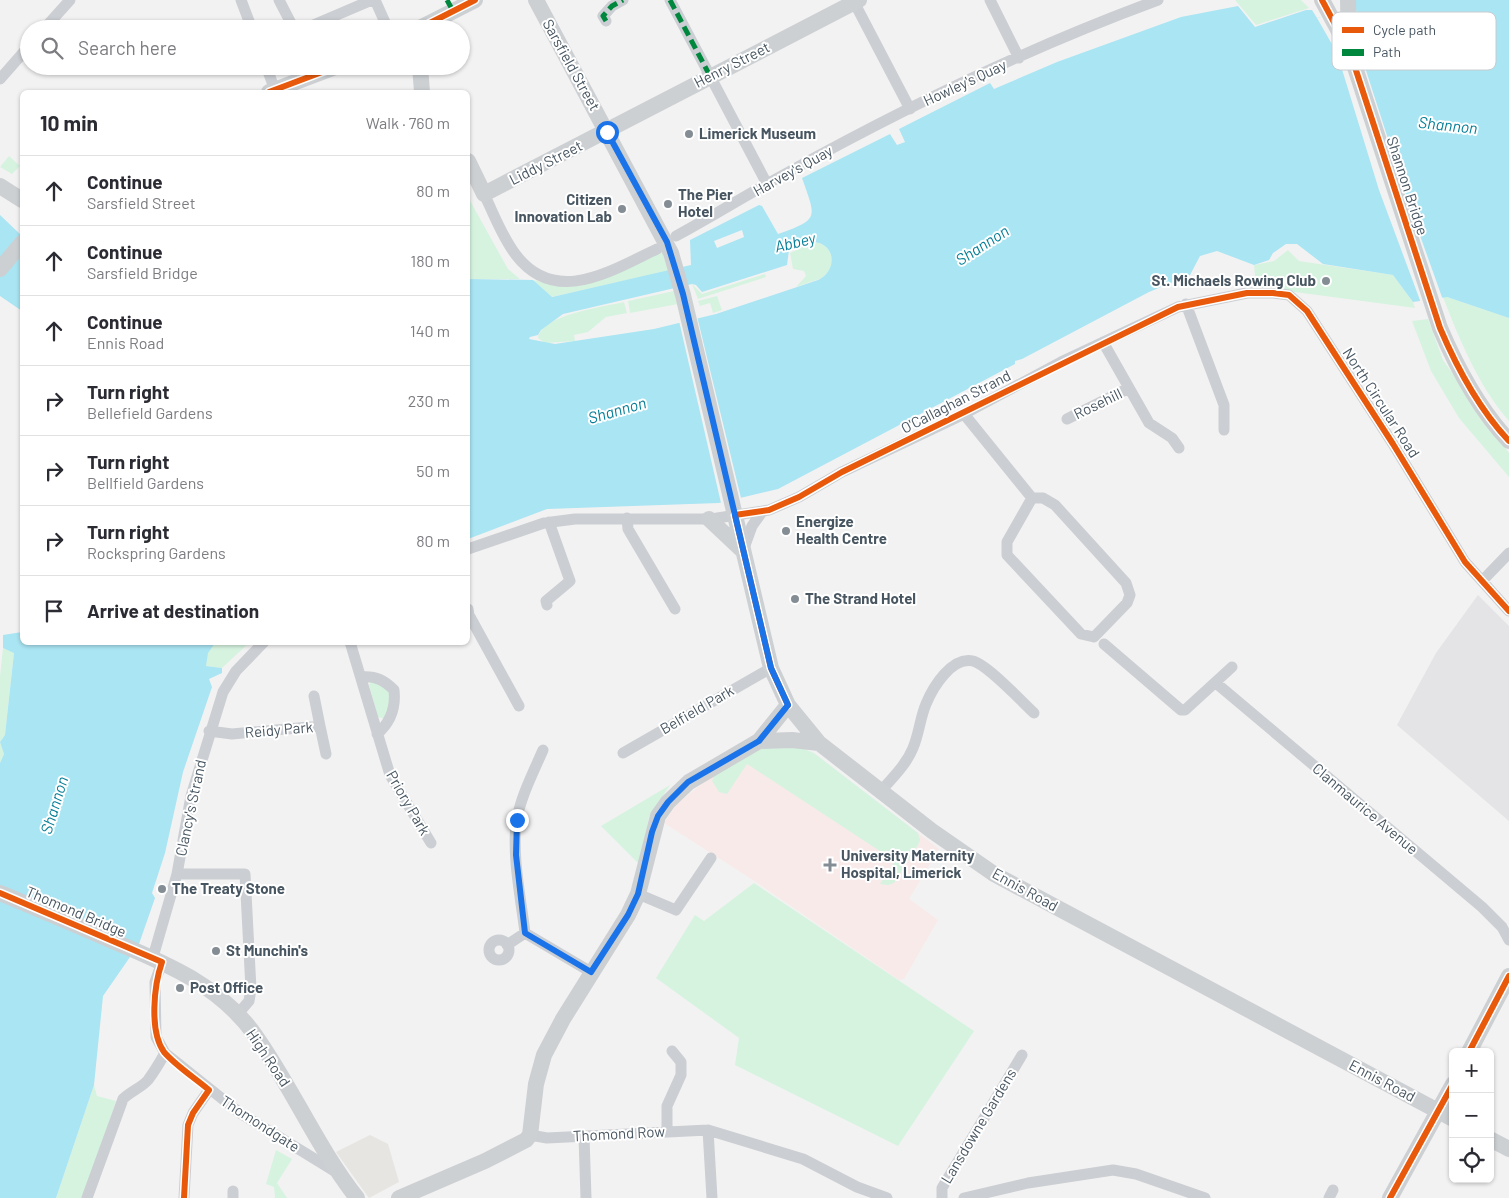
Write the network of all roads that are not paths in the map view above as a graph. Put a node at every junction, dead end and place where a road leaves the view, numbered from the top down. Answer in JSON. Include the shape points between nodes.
{"nodes":[{"id":1,"x":70,"y":0,"type":"edge"},
{"id":2,"x":241,"y":0,"type":"edge"},
{"id":3,"x":279,"y":0,"type":"edge"},
{"id":4,"x":374,"y":0,"type":"edge"},
{"id":5,"x":475,"y":0,"type":"edge"},
{"id":6,"x":536,"y":0,"type":"edge"},
{"id":7,"x":622,"y":0,"type":"edge"},
{"id":8,"x":670,"y":0,"type":"edge"},
{"id":9,"x":990,"y":0,"type":"edge"},
{"id":10,"x":1158,"y":0,"type":"edge"},
{"id":11,"x":855,"y":1,"type":"edge"},
{"id":12,"x":1323,"y":2,"type":"edge"},
{"id":13,"x":450,"y":5,"type":"edge"},
{"id":14,"x":1332,"y":19,"type":"edge"},
{"id":15,"x":52,"y":20,"type":"edge"},
{"id":16,"x":249,"y":20,"type":"edge"},
{"id":17,"x":289,"y":20,"type":"edge"},
{"id":18,"x":326,"y":20,"type":"edge"},
{"id":19,"x":384,"y":20,"type":"edge"},
{"id":20,"x":430,"y":20,"type":"edge"},
{"id":21,"x":606,"y":20,"type":"dead end"},
{"id":22,"x":20,"y":56,"type":"edge"},
{"id":23,"x":1019,"y":58,"type":"junction"},
{"id":24,"x":1356,"y":70,"type":"edge"},
{"id":25,"x":268,"y":75,"type":"edge"},
{"id":26,"x":314,"y":75,"type":"edge"},
{"id":27,"x":421,"y":75,"type":"edge"},
{"id":28,"x":710,"y":76,"type":"junction"},
{"id":29,"x":0,"y":78,"type":"edge"},
{"id":30,"x":272,"y":90,"type":"edge"},
{"id":31,"x":275,"y":90,"type":"edge"},
{"id":32,"x":422,"y":90,"type":"edge"},
{"id":33,"x":910,"y":109,"type":"junction"},
{"id":34,"x":607,"y":132,"type":"junction"},
{"id":35,"x":470,"y":165,"type":"edge"},
{"id":36,"x":767,"y":184,"type":"junction"},
{"id":37,"x":0,"y":186,"type":"edge"},
{"id":38,"x":484,"y":194,"type":"junction"},
{"id":39,"x":20,"y":199,"type":"edge"},
{"id":40,"x":666,"y":240,"type":"junction"},
{"id":41,"x":20,"y":245,"type":"edge"},
{"id":42,"x":0,"y":269,"type":"edge"},
{"id":43,"x":1186,"y":304,"type":"junction"},
{"id":44,"x":1103,"y":342,"type":"junction"},
{"id":45,"x":1129,"y":388,"type":"junction"},
{"id":46,"x":964,"y":414,"type":"junction"},
{"id":47,"x":1067,"y":419,"type":"dead end"},
{"id":48,"x":1224,"y":430,"type":"dead end"},
{"id":49,"x":1509,"y":441,"type":"edge"},
{"id":50,"x":1179,"y":448,"type":"dead end"},
{"id":51,"x":1032,"y":498,"type":"junction"},
{"id":52,"x":733,"y":508,"type":"junction"},
{"id":53,"x":762,"y":512,"type":"junction"},
{"id":54,"x":628,"y":518,"type":"junction"},
{"id":55,"x":709,"y":519,"type":"junction"},
{"id":56,"x":549,"y":522,"type":"junction"},
{"id":57,"x":470,"y":548,"type":"edge"},
{"id":58,"x":744,"y":551,"type":"junction"},
{"id":59,"x":1509,"y":553,"type":"edge"},
{"id":60,"x":1482,"y":581,"type":"junction"},
{"id":61,"x":547,"y":605,"type":"dead end"},
{"id":62,"x":675,"y":609,"type":"dead end"},
{"id":63,"x":1509,"y":611,"type":"edge"},
{"id":64,"x":470,"y":613,"type":"edge"},
{"id":65,"x":1104,"y":644,"type":"dead end"},
{"id":66,"x":261,"y":645,"type":"edge"},
{"id":67,"x":351,"y":645,"type":"edge"},
{"id":68,"x":1232,"y":666,"type":"dead end"},
{"id":69,"x":771,"y":668,"type":"junction"},
{"id":70,"x":362,"y":677,"type":"junction"},
{"id":71,"x":1216,"y":683,"type":"junction"},
{"id":72,"x":314,"y":696,"type":"dead end"},
{"id":73,"x":788,"y":705,"type":"junction"},
{"id":74,"x":520,"y":706,"type":"dead end"},
{"id":75,"x":1034,"y":713,"type":"dead end"},
{"id":76,"x":320,"y":726,"type":"junction"},
{"id":77,"x":209,"y":731,"type":"junction"},
{"id":78,"x":377,"y":734,"type":"junction"},
{"id":79,"x":759,"y":741,"type":"junction"},
{"id":80,"x":819,"y":743,"type":"junction"},
{"id":81,"x":543,"y":750,"type":"dead end"},
{"id":82,"x":623,"y":753,"type":"dead end"},
{"id":83,"x":326,"y":754,"type":"dead end"},
{"id":84,"x":881,"y":791,"type":"junction"},
{"id":85,"x":431,"y":843,"type":"dead end"},
{"id":86,"x":711,"y":858,"type":"dead end"},
{"id":87,"x":177,"y":874,"type":"junction"},
{"id":88,"x":0,"y":893,"type":"edge"},
{"id":89,"x":638,"y":894,"type":"junction"},
{"id":90,"x":525,"y":933,"type":"junction"},
{"id":91,"x":1509,"y":940,"type":"edge"},
{"id":92,"x":507,"y":945,"type":"dead end"},
{"id":93,"x":153,"y":958,"type":"junction"},
{"id":94,"x":591,"y":972,"type":"junction"},
{"id":95,"x":1509,"y":976,"type":"edge"},
{"id":96,"x":236,"y":1015,"type":"junction"},
{"id":97,"x":1471,"y":1048,"type":"edge"},
{"id":98,"x":672,"y":1050,"type":"dead end"},
{"id":99,"x":165,"y":1052,"type":"junction"},
{"id":100,"x":1022,"y":1054,"type":"dead end"},
{"id":101,"x":208,"y":1090,"type":"junction"},
{"id":102,"x":1451,"y":1093,"type":"edge"},
{"id":103,"x":1446,"y":1115,"type":"edge"},
{"id":104,"x":708,"y":1130,"type":"junction"},
{"id":105,"x":667,"y":1132,"type":"junction"},
{"id":106,"x":530,"y":1135,"type":"junction"},
{"id":107,"x":584,"y":1136,"type":"junction"},
{"id":108,"x":1494,"y":1141,"type":"edge"},
{"id":109,"x":1509,"y":1149,"type":"edge"},
{"id":110,"x":319,"y":1154,"type":"junction"},
{"id":111,"x":428,"y":1192,"type":"edge"},
{"id":112,"x":87,"y":1198,"type":"edge"},
{"id":113,"x":184,"y":1198,"type":"edge"},
{"id":114,"x":357,"y":1198,"type":"edge"},
{"id":115,"x":399,"y":1198,"type":"edge"},
{"id":116,"x":586,"y":1198,"type":"edge"},
{"id":117,"x":712,"y":1198,"type":"edge"},
{"id":118,"x":887,"y":1198,"type":"edge"},
{"id":119,"x":942,"y":1198,"type":"edge"},
{"id":120,"x":964,"y":1198,"type":"edge"},
{"id":121,"x":1205,"y":1198,"type":"edge"},
{"id":122,"x":1390,"y":1198,"type":"edge"}],
"edges":[{"from":1,"to":15,"type":"street"},
{"from":2,"to":16,"type":"street"},
{"from":3,"to":17,"type":"street"},
{"from":4,"to":18,"type":"street"},
{"from":4,"to":19,"type":"street"},
{"from":5,"to":13,"type":"main road"},
{"from":6,"to":34,"type":"main road","name":"Sarsfield Street"},
{"from":7,"to":21,"type":"street","via":[[603,16]]},
{"from":8,"to":28,"type":"street"},
{"from":9,"to":23,"type":"street"},
{"from":10,"to":23,"type":"street","name":"Howley's Quay"},
{"from":11,"to":28,"type":"main road","name":"Henry Street"},
{"from":11,"to":33,"type":"street"},
{"from":12,"to":14,"type":"main road"},
{"from":13,"to":20,"type":"main road"},
{"from":22,"to":29,"type":"street"},
{"from":23,"to":33,"type":"street","name":"Howley's Quay"},
{"from":24,"to":49,"type":"main road","name":"Shannon Bridge","via":[[1440,328],[1469,386]]},
{"from":25,"to":30,"type":"street"},
{"from":26,"to":31,"type":"main road"},
{"from":27,"to":32,"type":"main road"},
{"from":28,"to":34,"type":"main road","name":"Henry Street"},
{"from":28,"to":36,"type":"street"},
{"from":33,"to":36,"type":"street","name":"Harvey's Quay"},
{"from":34,"to":38,"type":"main road","name":"Liddy Street"},
{"from":34,"to":40,"type":"main road","name":"Sarsfield Street"},
{"from":35,"to":38,"type":"main road"},
{"from":36,"to":40,"type":"street","name":"Harvey's Quay"},
{"from":37,"to":39,"type":"main road"},
{"from":38,"to":40,"type":"street","name":"Harvey's Quay","via":[[521,260],[542,276],[572,282],[602,275]]},
{"from":40,"to":52,"type":"main road","name":"Sarsfield Street","via":[[683,294]]},
{"from":41,"to":42,"type":"main road"},
{"from":43,"to":44,"type":"street","name":"O'Callaghan Strand"},
{"from":43,"to":48,"type":"street","via":[[1224,405]]},
{"from":43,"to":60,"type":"street","name":"North Circular Road","via":[[1247,293],[1289,295],[1306,311],[1465,562]]},
{"from":44,"to":45,"type":"street","name":"Rosehill"},
{"from":44,"to":46,"type":"street","name":"O'Callaghan Strand"},
{"from":45,"to":47,"type":"street","name":"Rosehill"},
{"from":45,"to":50,"type":"street","name":"Rosehill","via":[[1152,427],[1168,435]]},
{"from":46,"to":51,"type":"street"},
{"from":46,"to":53,"type":"street","name":"O'Callaghan Strand"},
{"from":51,"to":51,"type":"street","via":[[1043,498],[1055,505],[1126,583],[1130,595],[1126,603],[1094,637],[1081,634],[1007,555],[1007,542]]},
{"from":52,"to":53,"type":"street","name":"O'Callaghan Strand"},
{"from":52,"to":55,"type":"street"},
{"from":52,"to":58,"type":"main road","name":"Ennis Road"},
{"from":53,"to":58,"type":"street","via":[[752,526]]},
{"from":54,"to":55,"type":"street"},
{"from":54,"to":56,"type":"street"},
{"from":54,"to":62,"type":"street","via":[[628,529]]},
{"from":55,"to":58,"type":"main road"},
{"from":56,"to":57,"type":"street"},
{"from":56,"to":61,"type":"street","via":[[571,584],[551,595]]},
{"from":58,"to":69,"type":"main road","name":"Ennis Road"},
{"from":59,"to":60,"type":"street"},
{"from":60,"to":63,"type":"street","name":"North Circular Road"},
{"from":64,"to":74,"type":"street"},
{"from":65,"to":71,"type":"street","via":[[1181,710]]},
{"from":66,"to":77,"type":"street","name":"Clancy's Strand","via":[[236,671],[223,692]]},
{"from":67,"to":70,"type":"street","name":"Priory Park"},
{"from":68,"to":71,"type":"street"},
{"from":69,"to":73,"type":"main road","name":"Ennis Road"},
{"from":69,"to":82,"type":"street","name":"Belfield Park"},
{"from":70,"to":78,"type":"street","name":"Priory Park"},
{"from":70,"to":78,"type":"street","via":[[372,676],[385,681],[394,690],[395,705],[386,726]]},
{"from":71,"to":91,"type":"street","name":"Clanmaurice Avenue","via":[[1482,907],[1502,927]]},
{"from":72,"to":76,"type":"street"},
{"from":73,"to":79,"type":"main road"},
{"from":73,"to":80,"type":"main road","name":"Ennis Road"},
{"from":75,"to":84,"type":"street","via":[[984,666],[962,660],[954,664],[926,703],[914,746],[905,763]]},
{"from":76,"to":77,"type":"street","name":"Reidy Park","via":[[232,734]]},
{"from":76,"to":83,"type":"street","name":"Reidy Park"},
{"from":77,"to":87,"type":"street","name":"Clancy's Strand","via":[[190,796]]},
{"from":78,"to":85,"type":"street","name":"Priory Park","via":[[390,775]]},
{"from":79,"to":80,"type":"main road"},
{"from":79,"to":89,"type":"main road","via":[[688,782],[668,802],[652,832]]},
{"from":80,"to":84,"type":"main road","name":"Ennis Road"},
{"from":81,"to":90,"type":"street","via":[[524,791],[517,820],[516,855]]},
{"from":84,"to":103,"type":"main road","name":"Ennis Road","via":[[994,874]]},
{"from":86,"to":89,"type":"street","via":[[676,910]]},
{"from":87,"to":93,"type":"street","name":"Clancy's Strand"},
{"from":87,"to":96,"type":"street","via":[[245,874],[251,988],[249,1001]]},
{"from":88,"to":93,"type":"main road","name":"Thomond Bridge"},
{"from":89,"to":94,"type":"main road"},
{"from":90,"to":92,"type":"street"},
{"from":90,"to":94,"type":"street"},
{"from":93,"to":96,"type":"main road","name":"High Road","via":[[199,981]]},
{"from":93,"to":99,"type":"street","name":"Thomondgate","via":[[156,1037]]},
{"from":94,"to":106,"type":"main road","via":[[544,1055],[536,1084]]},
{"from":95,"to":97,"type":"main road"},
{"from":96,"to":110,"type":"main road","name":"High Road","via":[[254,1033]]},
{"from":98,"to":105,"type":"street","via":[[681,1062],[680,1075],[667,1106]]},
{"from":99,"to":101,"type":"street","name":"Thomondgate"},
{"from":99,"to":112,"type":"street","via":[[148,1080],[122,1099]]},
{"from":100,"to":119,"type":"street","name":"Lansdowne Gardens","via":[[942,1188]]},
{"from":101,"to":110,"type":"street","name":"Thomondgate","via":[[240,1113]]},
{"from":101,"to":113,"type":"street","via":[[188,1125]]},
{"from":102,"to":103,"type":"main road"},
{"from":103,"to":122,"type":"main road"},
{"from":104,"to":105,"type":"street","name":"Thomond Row"},
{"from":104,"to":117,"type":"street"},
{"from":104,"to":118,"type":"street","name":"Thomond Row","via":[[803,1159],[857,1187]]},
{"from":105,"to":107,"type":"street","name":"Thomond Row"},
{"from":106,"to":107,"type":"street","name":"Thomond Row","via":[[547,1138]]},
{"from":106,"to":111,"type":"main road"},
{"from":107,"to":116,"type":"street"},
{"from":108,"to":109,"type":"main road"},
{"from":110,"to":114,"type":"main road","name":"High Road"},
{"from":111,"to":115,"type":"main road"},
{"from":120,"to":121,"type":"street","via":[[1028,1183],[1113,1170],[1136,1174]]}]}
